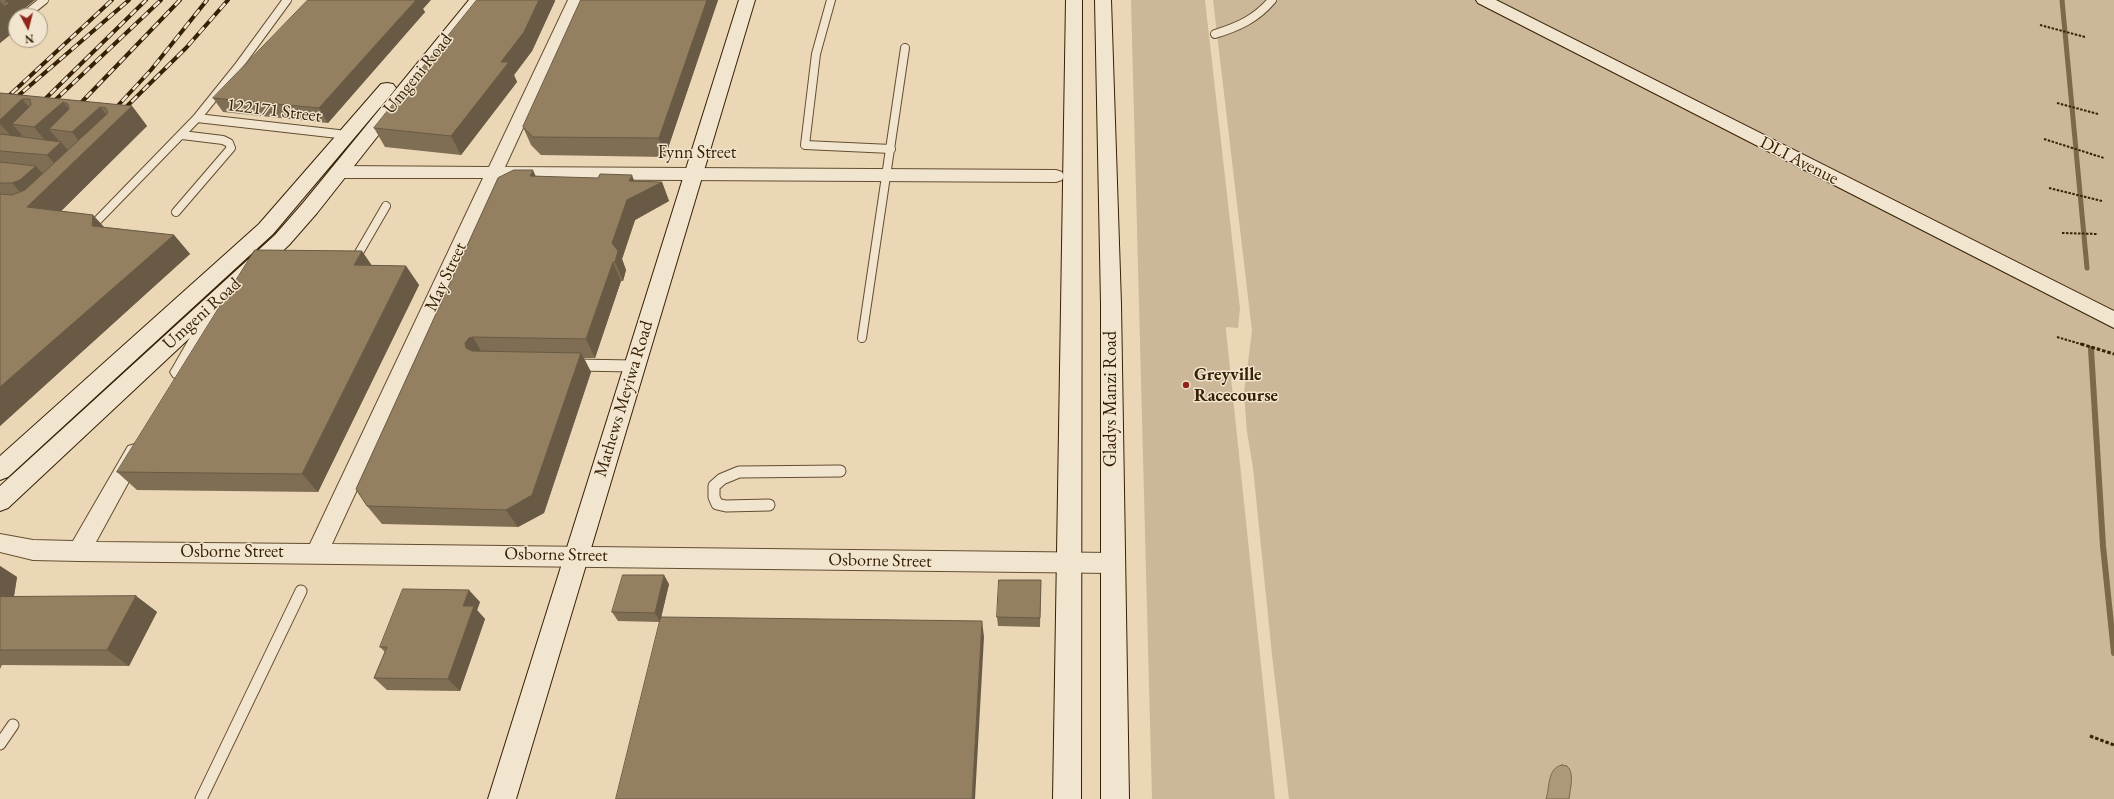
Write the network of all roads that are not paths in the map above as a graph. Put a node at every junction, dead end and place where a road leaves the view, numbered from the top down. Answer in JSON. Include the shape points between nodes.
{"nodes":[{"id":1,"x":44,"y":0,"type":"edge"},
{"id":2,"x":287,"y":0,"type":"edge"},
{"id":3,"x":460,"y":0,"type":"edge"},
{"id":4,"x":477,"y":0,"type":"edge"},
{"id":5,"x":575,"y":0,"type":"edge"},
{"id":6,"x":747,"y":0,"type":"edge"},
{"id":7,"x":831,"y":0,"type":"edge"},
{"id":8,"x":1074,"y":0,"type":"edge"},
{"id":9,"x":1103,"y":0,"type":"edge"},
{"id":10,"x":1272,"y":0,"type":"edge"},
{"id":11,"x":1484,"y":0,"type":"edge"},
{"id":12,"x":34,"y":8,"type":"edge"},
{"id":13,"x":1215,"y":34,"type":"dead end"},
{"id":14,"x":904,"y":48,"type":"dead end"},
{"id":15,"x":197,"y":118,"type":"junction"},
{"id":16,"x":182,"y":135,"type":"junction"},
{"id":17,"x":347,"y":135,"type":"junction"},
{"id":18,"x":892,"y":149,"type":"junction"},
{"id":19,"x":338,"y":172,"type":"junction"},
{"id":20,"x":494,"y":173,"type":"junction"},
{"id":21,"x":693,"y":173,"type":"junction"},
{"id":22,"x":887,"y":175,"type":"junction"},
{"id":23,"x":1065,"y":177,"type":"junction"},
{"id":24,"x":1108,"y":178,"type":"junction"},
{"id":25,"x":386,"y":206,"type":"dead end"},
{"id":26,"x":176,"y":212,"type":"dead end"},
{"id":27,"x":95,"y":223,"type":"dead end"},
{"id":28,"x":357,"y":256,"type":"edge"},
{"id":29,"x":226,"y":292,"type":"junction"},
{"id":30,"x":2114,"y":320,"type":"edge"},
{"id":31,"x":862,"y":338,"type":"dead end"},
{"id":32,"x":563,"y":365,"type":"edge"},
{"id":33,"x":634,"y":366,"type":"junction"},
{"id":34,"x":172,"y":388,"type":"edge"},
{"id":35,"x":145,"y":435,"type":"edge"},
{"id":36,"x":0,"y":470,"type":"edge"},
{"id":37,"x":840,"y":471,"type":"dead end"},
{"id":38,"x":0,"y":500,"type":"edge"},
{"id":39,"x":769,"y":505,"type":"dead end"},
{"id":40,"x":0,"y":543,"type":"edge"},
{"id":41,"x":79,"y":551,"type":"junction"},
{"id":42,"x":317,"y":553,"type":"junction"},
{"id":43,"x":576,"y":555,"type":"junction"},
{"id":44,"x":1069,"y":563,"type":"junction"},
{"id":45,"x":1112,"y":563,"type":"junction"},
{"id":46,"x":302,"y":591,"type":"dead end"},
{"id":47,"x":13,"y":725,"type":"dead end"},
{"id":48,"x":0,"y":744,"type":"edge"},
{"id":49,"x":201,"y":799,"type":"edge"},
{"id":50,"x":502,"y":799,"type":"edge"},
{"id":51,"x":1067,"y":799,"type":"edge"},
{"id":52,"x":1115,"y":799,"type":"edge"}],
"edges":[{"from":1,"to":12,"type":"lane"},
{"from":2,"to":15,"type":"lane"},
{"from":3,"to":17,"type":"main road","name":"Umgeni Road"},
{"from":4,"to":19,"type":"main road","name":"Umgeni Road"},
{"from":5,"to":20,"type":"street","name":"May Street"},
{"from":6,"to":21,"type":"main road","name":"Mathews Meyiwa Road"},
{"from":7,"to":18,"type":"lane","via":[[816,54],[805,145]]},
{"from":8,"to":23,"type":"main road"},
{"from":9,"to":24,"type":"main road","name":"Gladys Manzi Road"},
{"from":10,"to":13,"type":"lane","via":[[1252,20]]},
{"from":11,"to":30,"type":"main road","name":"DLI Avenue"},
{"from":14,"to":18,"type":"lane"},
{"from":15,"to":16,"type":"lane"},
{"from":15,"to":17,"type":"lane","name":"122171 Street"},
{"from":16,"to":26,"type":"lane","via":[[223,140],[229,143],[231,148]]},
{"from":16,"to":27,"type":"lane"},
{"from":17,"to":36,"type":"main road","name":"Umgeni Road","via":[[266,229]]},
{"from":18,"to":22,"type":"lane"},
{"from":19,"to":20,"type":"street","name":"Fynn Street"},
{"from":19,"to":29,"type":"main road","name":"Umgeni Road","via":[[282,240]]},
{"from":20,"to":21,"type":"street","name":"Fynn Street"},
{"from":20,"to":42,"type":"street","name":"May Street"},
{"from":21,"to":22,"type":"street","name":"Fynn Street"},
{"from":21,"to":33,"type":"main road","name":"Mathews Meyiwa Road"},
{"from":22,"to":23,"type":"street","name":"Fynn Street"},
{"from":22,"to":31,"type":"lane"},
{"from":23,"to":24,"type":"main road"},
{"from":23,"to":44,"type":"main road"},
{"from":24,"to":45,"type":"main road","name":"Gladys Manzi Road"},
{"from":25,"to":28,"type":"lane"},
{"from":29,"to":34,"type":"street"},
{"from":29,"to":38,"type":"main road","name":"Umgeni Road"},
{"from":32,"to":33,"type":"lane"},
{"from":33,"to":43,"type":"main road","name":"Mathews Meyiwa Road"},
{"from":35,"to":41,"type":"street"},
{"from":37,"to":39,"type":"lane","via":[[740,472],[724,476],[716,483],[713,491],[713,498],[717,504]]},
{"from":40,"to":41,"type":"street","name":"Osborne Street","via":[[33,550]]},
{"from":41,"to":42,"type":"street","name":"Osborne Street"},
{"from":42,"to":43,"type":"street","name":"Osborne Street"},
{"from":43,"to":44,"type":"street","name":"Osborne Street"},
{"from":43,"to":50,"type":"main road","name":"Mathews Meyiwa Road"},
{"from":44,"to":45,"type":"street","name":"Osborne Street"},
{"from":44,"to":51,"type":"main road"},
{"from":45,"to":52,"type":"main road","name":"Gladys Manzi Road"},
{"from":46,"to":49,"type":"lane"},
{"from":47,"to":48,"type":"lane"}]}
